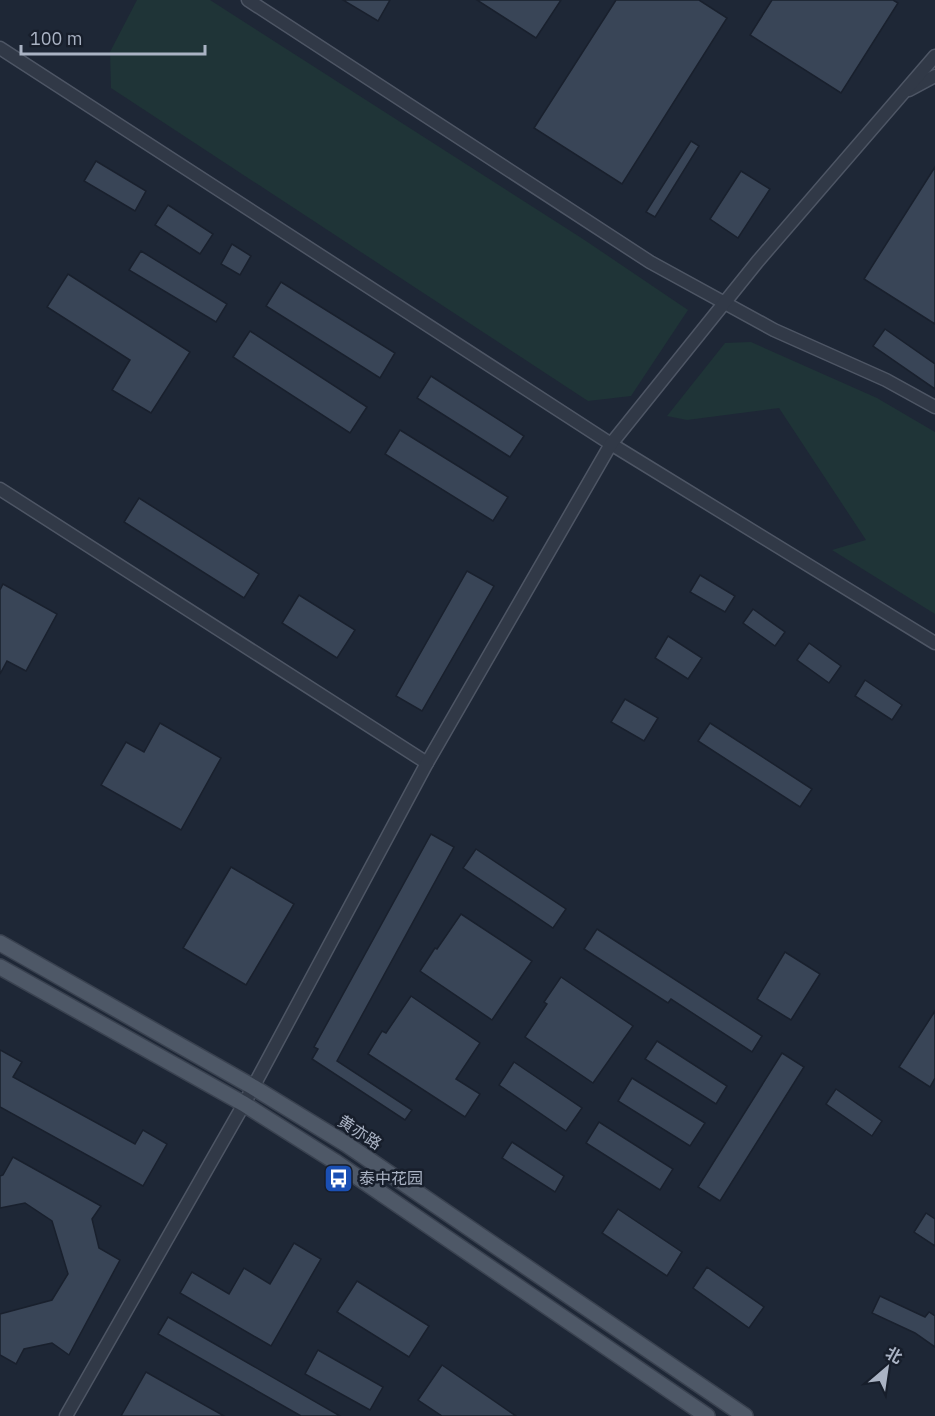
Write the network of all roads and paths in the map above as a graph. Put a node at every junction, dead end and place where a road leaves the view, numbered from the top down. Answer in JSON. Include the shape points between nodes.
{"nodes":[{"id":1,"x":248,"y":0,"type":"edge"},
{"id":2,"x":935,"y":43,"type":"edge"},
{"id":3,"x":0,"y":48,"type":"edge"},
{"id":4,"x":935,"y":56,"type":"edge"},
{"id":5,"x":922,"y":70,"type":"junction"},
{"id":6,"x":935,"y":76,"type":"edge"},
{"id":7,"x":902,"y":94,"type":"junction"},
{"id":8,"x":724,"y":304,"type":"junction"},
{"id":9,"x":935,"y":407,"type":"edge"},
{"id":10,"x":611,"y":444,"type":"junction"},
{"id":11,"x":0,"y":489,"type":"edge"},
{"id":12,"x":935,"y":643,"type":"edge"},
{"id":13,"x":427,"y":763,"type":"junction"},
{"id":14,"x":0,"y":944,"type":"edge"},
{"id":15,"x":0,"y":967,"type":"edge"},
{"id":16,"x":253,"y":1087,"type":"junction"},
{"id":17,"x":244,"y":1104,"type":"junction"},
{"id":18,"x":66,"y":1416,"type":"edge"},
{"id":19,"x":707,"y":1416,"type":"edge"},
{"id":20,"x":745,"y":1416,"type":"edge"}],
"edges":[{"from":1,"to":8,"type":"street","via":[[650,262]]},
{"from":2,"to":5,"type":"street"},
{"from":3,"to":10,"type":"street"},
{"from":4,"to":5,"type":"street"},
{"from":5,"to":7,"type":"street"},
{"from":6,"to":7,"type":"street"},
{"from":7,"to":8,"type":"street"},
{"from":8,"to":9,"type":"street"},
{"from":8,"to":10,"type":"street"},
{"from":10,"to":12,"type":"street"},
{"from":10,"to":13,"type":"street"},
{"from":11,"to":13,"type":"street"},
{"from":13,"to":16,"type":"street"},
{"from":14,"to":16,"type":"main road","name":"黄亦路"},
{"from":15,"to":17,"type":"main road"},
{"from":16,"to":17,"type":"street"},
{"from":16,"to":20,"type":"main road","name":"黄亦路","via":[[346,1144]]},
{"from":17,"to":18,"type":"street"},
{"from":17,"to":19,"type":"main road","via":[[334,1161]]}]}
